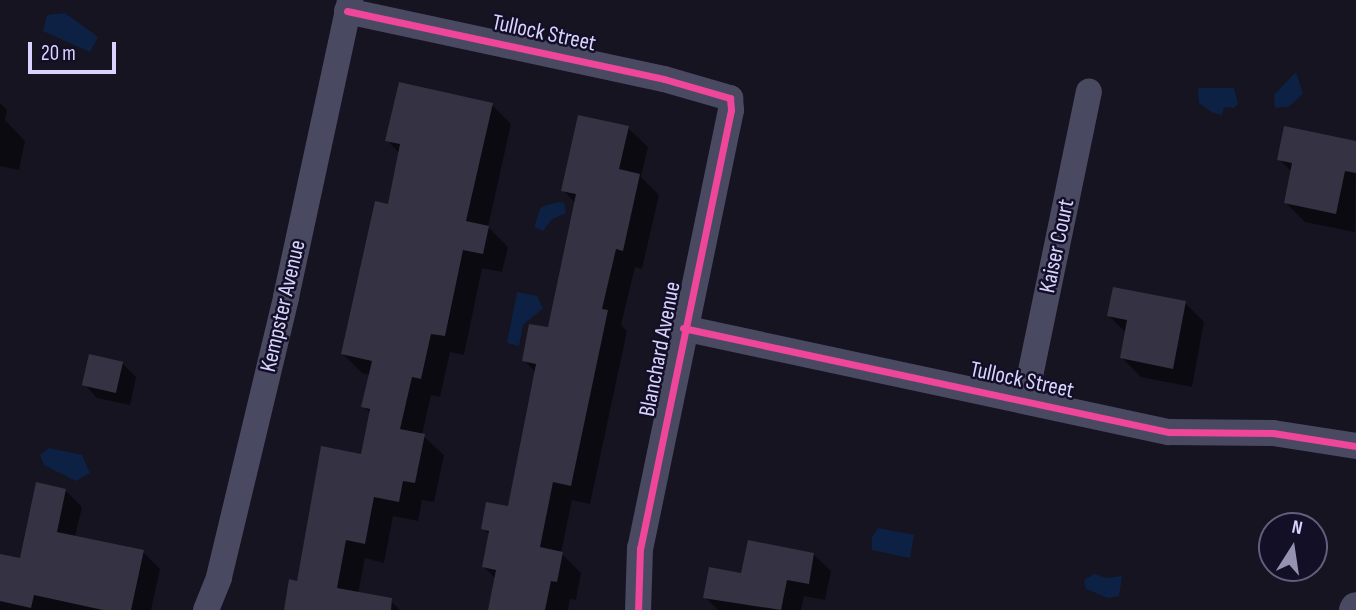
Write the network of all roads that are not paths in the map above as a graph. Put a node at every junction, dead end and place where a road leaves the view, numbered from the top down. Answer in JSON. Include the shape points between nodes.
{"nodes":[{"id":1,"x":349,"y":6,"type":"edge"},
{"id":2,"x":1089,"y":92,"type":"dead end"},
{"id":3,"x":730,"y":98,"type":"joint"},
{"id":4,"x":683,"y":328,"type":"junction"},
{"id":5,"x":1025,"y":400,"type":"junction"},
{"id":6,"x":1356,"y":446,"type":"edge"},
{"id":7,"x":206,"y":610,"type":"edge"},
{"id":8,"x":638,"y":610,"type":"edge"}],
"edges":[{"from":1,"to":3,"type":"street","name":"Tullock Street"},
{"from":1,"to":7,"type":"street","name":"Kempster Avenue","via":[[267,377],[219,577]]},
{"from":2,"to":5,"type":"street","name":"Kaiser Court"},
{"from":3,"to":4,"type":"street","name":"Blanchard Avenue"},
{"from":4,"to":5,"type":"street","name":"Tullock Street"},
{"from":4,"to":8,"type":"street","name":"Blanchard Avenue","via":[[640,548]]},
{"from":5,"to":6,"type":"street","name":"Tullock Street","via":[[1169,432],[1273,433]]}]}
